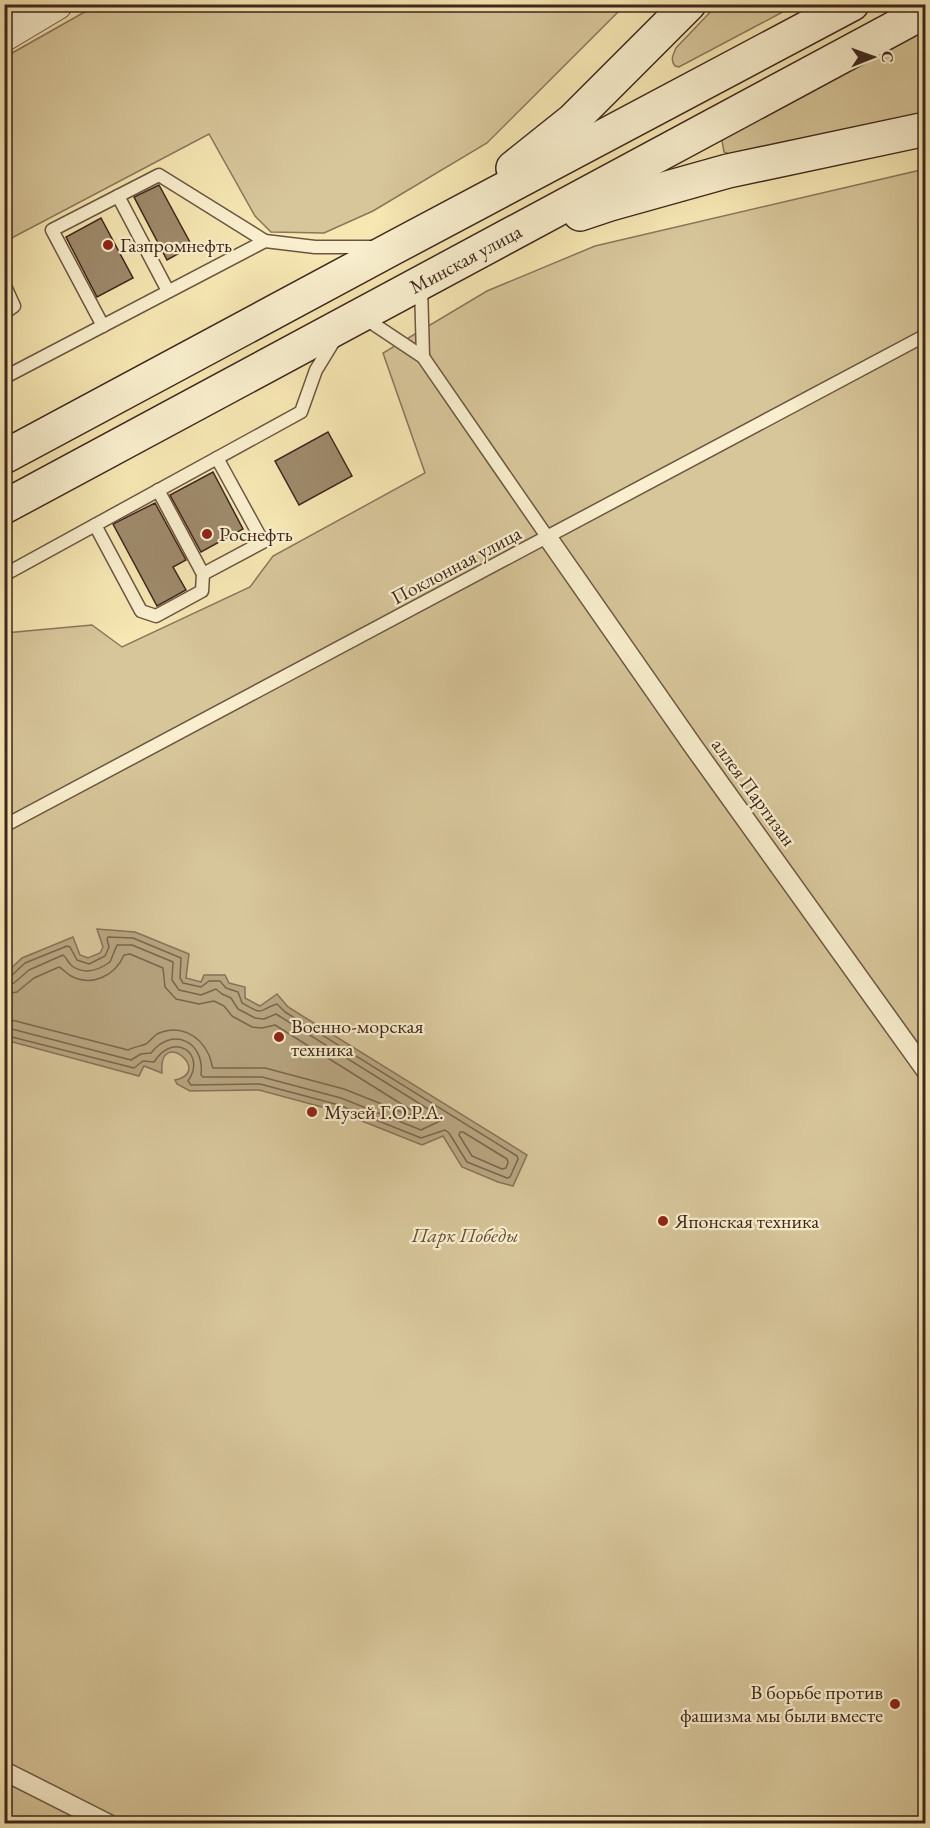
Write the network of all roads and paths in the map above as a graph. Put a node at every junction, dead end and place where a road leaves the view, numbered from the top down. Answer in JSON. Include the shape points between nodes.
{"nodes":[{"id":1,"x":56,"y":4,"type":"edge"},
{"id":2,"x":689,"y":4,"type":"edge"},
{"id":3,"x":852,"y":4,"type":"edge"},
{"id":4,"x":926,"y":11,"type":"edge"},
{"id":5,"x":4,"y":34,"type":"edge"},
{"id":6,"x":926,"y":129,"type":"edge"},
{"id":7,"x":118,"y":196,"type":"junction"},
{"id":8,"x":453,"y":217,"type":"junction"},
{"id":9,"x":265,"y":241,"type":"junction"},
{"id":10,"x":395,"y":247,"type":"junction"},
{"id":11,"x":477,"y":252,"type":"junction"},
{"id":12,"x":421,"y":283,"type":"junction"},
{"id":13,"x":4,"y":284,"type":"edge"},
{"id":14,"x":168,"y":291,"type":"junction"},
{"id":15,"x":4,"y":313,"type":"edge"},
{"id":16,"x":352,"y":320,"type":"junction"},
{"id":17,"x":103,"y":326,"type":"junction"},
{"id":18,"x":926,"y":335,"type":"edge"},
{"id":19,"x":423,"y":357,"type":"junction"},
{"id":20,"x":4,"y":380,"type":"edge"},
{"id":21,"x":4,"y":457,"type":"edge"},
{"id":22,"x":218,"y":458,"type":"junction"},
{"id":23,"x":158,"y":490,"type":"junction"},
{"id":24,"x":4,"y":507,"type":"edge"},
{"id":25,"x":95,"y":525,"type":"junction"},
{"id":26,"x":548,"y":538,"type":"junction"},
{"id":27,"x":203,"y":574,"type":"junction"},
{"id":28,"x":4,"y":575,"type":"edge"},
{"id":29,"x":4,"y":826,"type":"edge"},
{"id":30,"x":926,"y":1071,"type":"edge"},
{"id":31,"x":4,"y":1771,"type":"edge"},
{"id":32,"x":109,"y":1824,"type":"edge"}],
"edges":[{"from":1,"to":5,"type":"street"},
{"from":2,"to":8,"type":"main road","via":[[573,120]]},
{"from":3,"to":8,"type":"main road"},
{"from":4,"to":11,"type":"main road","name":"Минская улица"},
{"from":6,"to":11,"type":"main road","via":[[728,171],[620,201]]},
{"from":7,"to":9,"type":"lane","via":[[159,175]]},
{"from":7,"to":14,"type":"lane"},
{"from":7,"to":17,"type":"lane","via":[[52,230]]},
{"from":8,"to":10,"type":"main road"},
{"from":9,"to":10,"type":"lane","via":[[315,247]]},
{"from":9,"to":14,"type":"lane"},
{"from":10,"to":21,"type":"main road"},
{"from":11,"to":12,"type":"main road","name":"Минская улица"},
{"from":12,"to":16,"type":"main road","name":"Минская улица"},
{"from":12,"to":19,"type":"lane"},
{"from":13,"to":15,"type":"lane","via":[[14,306]]},
{"from":14,"to":17,"type":"lane"},
{"from":16,"to":19,"type":"lane"},
{"from":16,"to":22,"type":"lane","via":[[316,370],[301,412]]},
{"from":16,"to":24,"type":"main road","name":"Минская улица"},
{"from":17,"to":20,"type":"lane"},
{"from":18,"to":26,"type":"lane","name":"Поклонная улица"},
{"from":19,"to":26,"type":"lane"},
{"from":22,"to":23,"type":"lane"},
{"from":22,"to":27,"type":"lane","via":[[263,542]]},
{"from":23,"to":25,"type":"lane"},
{"from":23,"to":27,"type":"lane"},
{"from":25,"to":27,"type":"lane","via":[[141,611],[156,616],[202,591]]},
{"from":25,"to":28,"type":"lane"},
{"from":26,"to":29,"type":"lane","name":"Поклонная улица"},
{"from":26,"to":30,"type":"street","name":"аллея Партизан"},
{"from":31,"to":32,"type":"street"}]}
